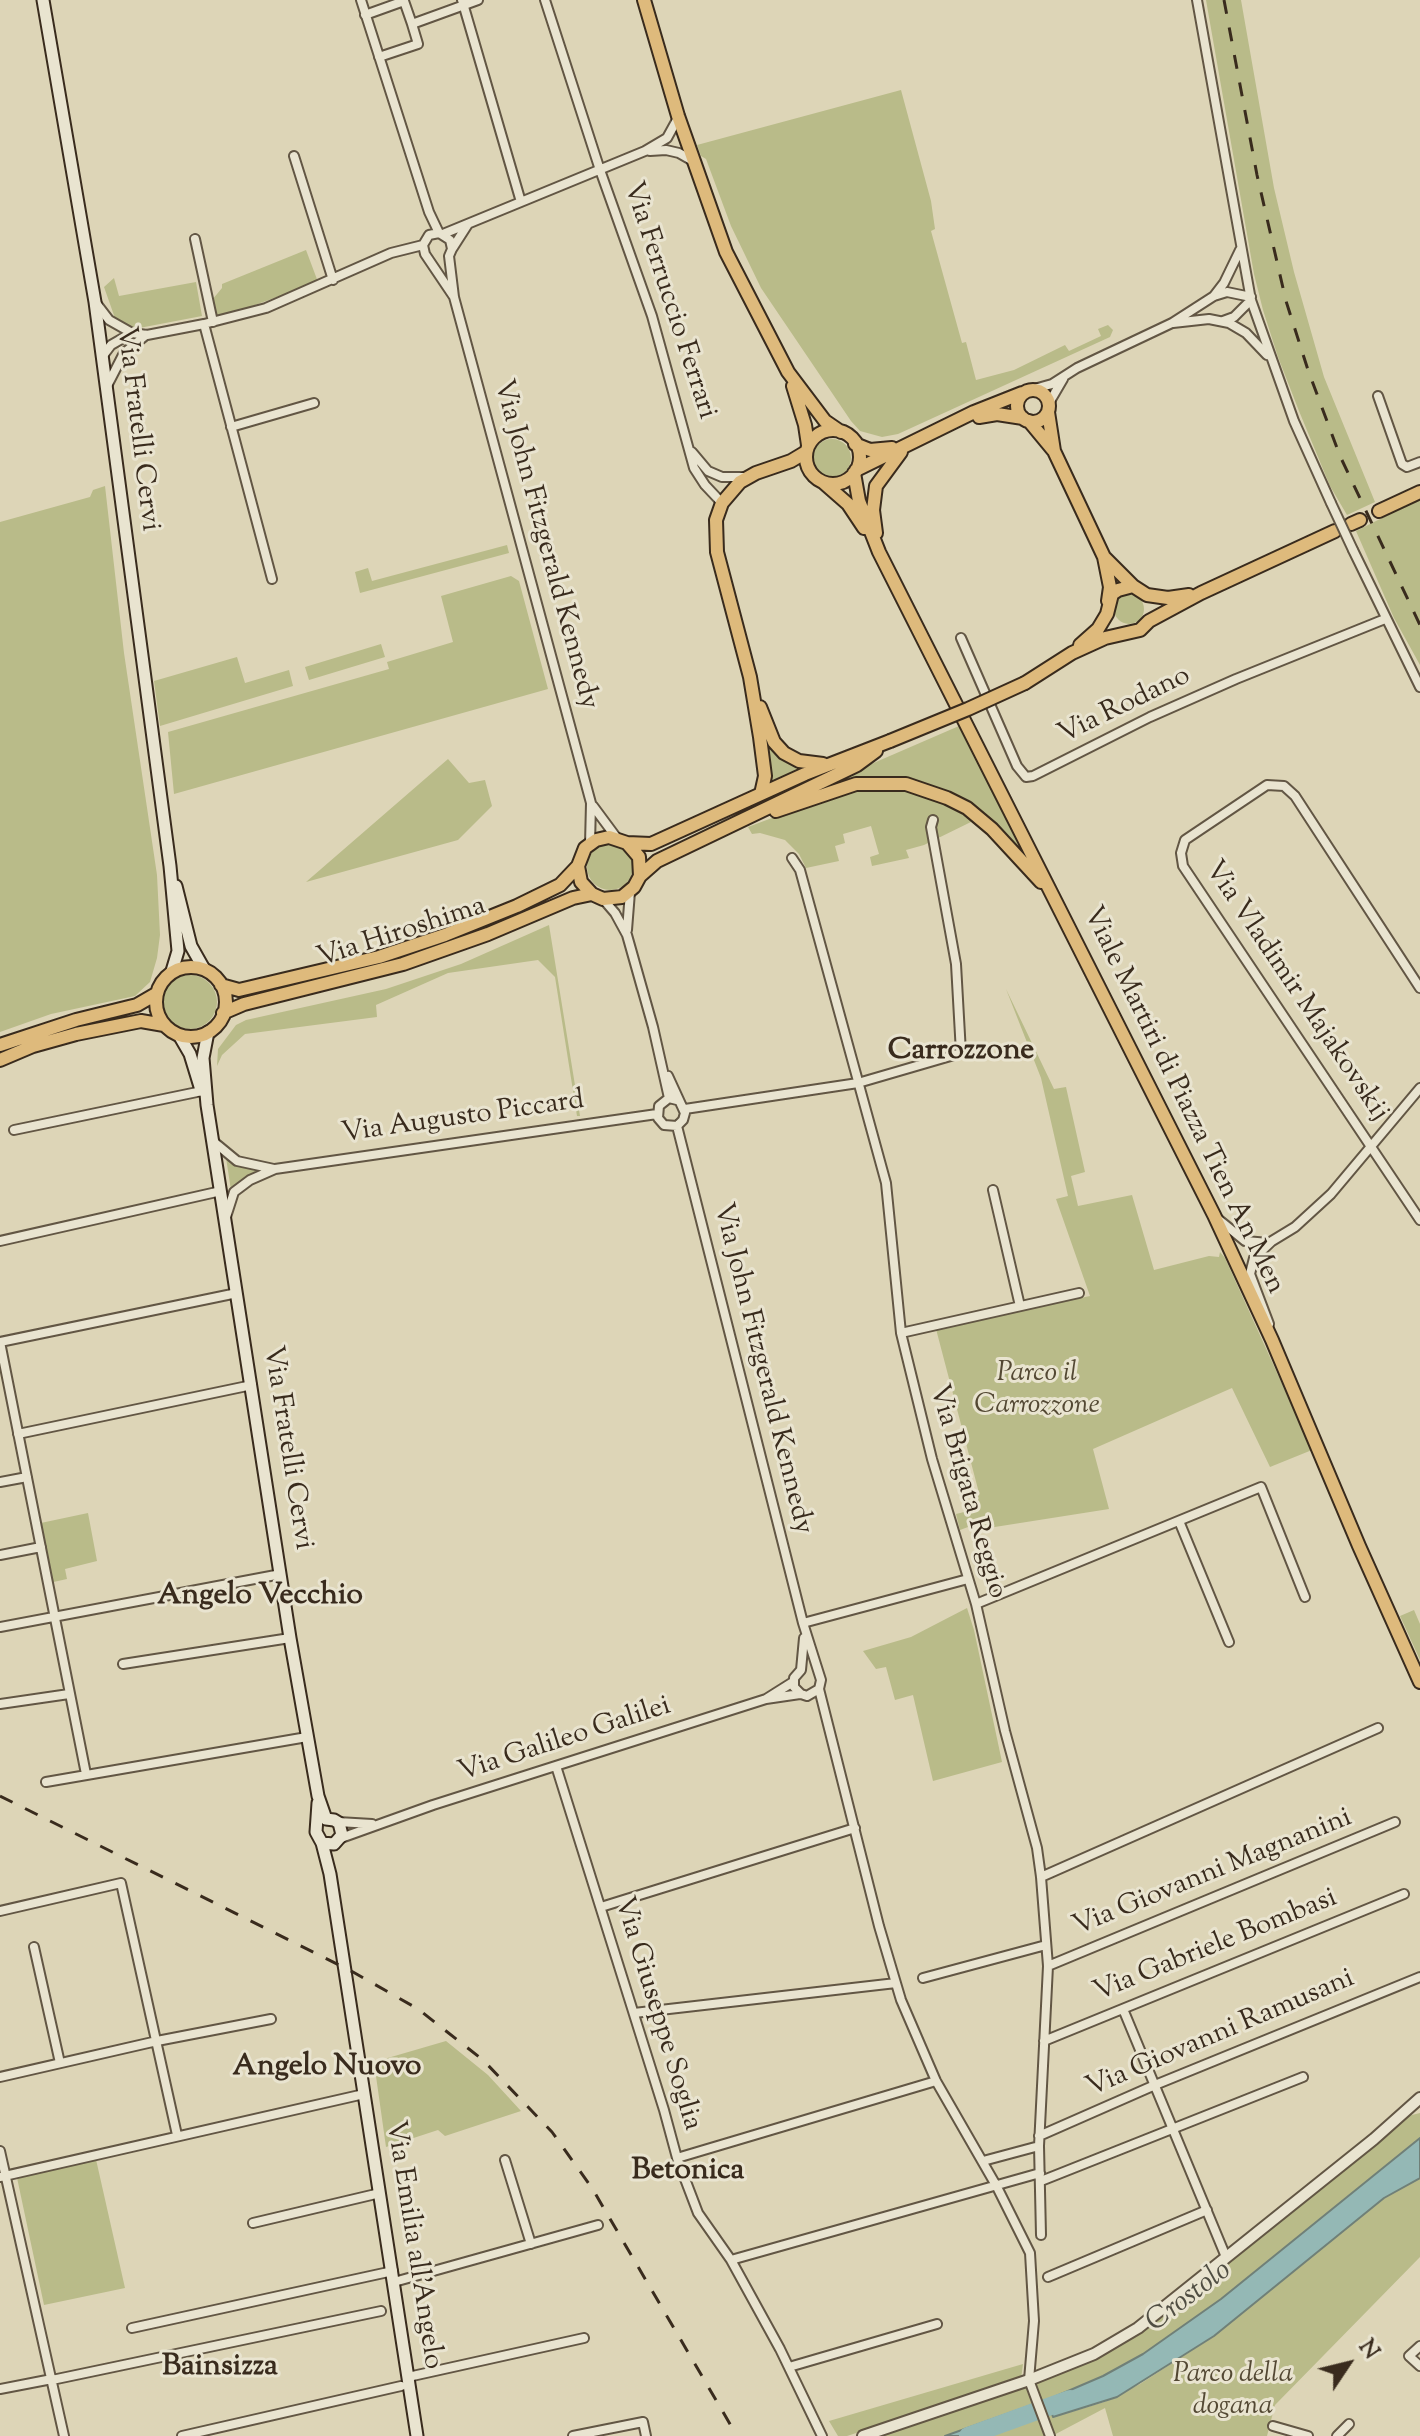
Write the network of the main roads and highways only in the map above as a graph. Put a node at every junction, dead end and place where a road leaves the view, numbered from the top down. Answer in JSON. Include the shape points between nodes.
{"nodes":[{"id":1,"x":43,"y":0,"type":"edge"},
{"id":2,"x":644,"y":0,"type":"edge"},
{"id":3,"x":788,"y":372,"type":"junction"},
{"id":4,"x":1028,"y":391,"type":"junction"},
{"id":5,"x":1049,"y":408,"type":"junction"},
{"id":6,"x":1026,"y":420,"type":"junction"},
{"id":7,"x":960,"y":421,"type":"junction"},
{"id":8,"x":841,"y":432,"type":"junction"},
{"id":9,"x":855,"y":444,"type":"junction"},
{"id":10,"x":907,"y":445,"type":"junction"},
{"id":11,"x":807,"y":448,"type":"junction"},
{"id":12,"x":1054,"y":451,"type":"junction"},
{"id":13,"x":777,"y":467,"type":"junction"},
{"id":14,"x":855,"y":472,"type":"junction"},
{"id":15,"x":811,"y":473,"type":"junction"},
{"id":16,"x":824,"y":483,"type":"junction"},
{"id":17,"x":1420,"y":492,"type":"edge"},
{"id":18,"x":1379,"y":511,"type":"dead end"},
{"id":19,"x":1335,"y":531,"type":"dead end"},
{"id":20,"x":879,"y":552,"type":"junction"},
{"id":21,"x":1104,"y":557,"type":"junction"},
{"id":22,"x":1133,"y":586,"type":"junction"},
{"id":23,"x":1201,"y":593,"type":"junction"},
{"id":24,"x":1147,"y":595,"type":"junction"},
{"id":25,"x":1108,"y":608,"type":"junction"},
{"id":26,"x":1149,"y":621,"type":"junction"},
{"id":27,"x":1126,"y":632,"type":"junction"},
{"id":28,"x":1072,"y":653,"type":"junction"},
{"id":29,"x":750,"y":677,"type":"junction"},
{"id":30,"x":890,"y":741,"type":"junction"},
{"id":31,"x":829,"y":765,"type":"junction"},
{"id":32,"x":761,"y":794,"type":"junction"},
{"id":33,"x":727,"y":827,"type":"junction"},
{"id":34,"x":622,"y":840,"type":"junction"},
{"id":35,"x":170,"y":866,"type":"junction"},
{"id":36,"x":578,"y":866,"type":"junction"},
{"id":37,"x":640,"y":876,"type":"junction"},
{"id":38,"x":598,"y":896,"type":"junction"},
{"id":39,"x":1054,"y":896,"type":"junction"},
{"id":40,"x":204,"y":969,"type":"junction"},
{"id":41,"x":172,"y":971,"type":"junction"},
{"id":42,"x":221,"y":985,"type":"junction"},
{"id":43,"x":156,"y":994,"type":"junction"},
{"id":44,"x":223,"y":1013,"type":"junction"},
{"id":45,"x":164,"y":1025,"type":"junction"},
{"id":46,"x":208,"y":1032,"type":"junction"},
{"id":47,"x":179,"y":1035,"type":"junction"},
{"id":48,"x":0,"y":1045,"type":"edge"},
{"id":49,"x":0,"y":1060,"type":"edge"},
{"id":50,"x":207,"y":1105,"type":"junction"},
{"id":51,"x":1420,"y":1682,"type":"edge"},
{"id":52,"x":318,"y":1798,"type":"junction"},
{"id":53,"x":332,"y":1820,"type":"junction"},
{"id":54,"x":316,"y":1828,"type":"junction"},
{"id":55,"x":332,"y":1842,"type":"junction"},
{"id":56,"x":417,"y":2436,"type":"edge"}],
"edges":[{"from":1,"to":35,"type":"main road","name":"Via Fratelli Cervi","via":[[95,302]]},
{"from":2,"to":3,"type":"main road","via":[[726,252]]},
{"from":3,"to":8,"type":"main road","via":[[825,421]]},
{"from":3,"to":11,"type":"main road"},
{"from":4,"to":5,"type":"main road","via":[[1044,394]]},
{"from":4,"to":6,"type":"main road","via":[[1017,409]]},
{"from":4,"to":7,"type":"main road"},
{"from":5,"to":6,"type":"main road","via":[[1041,420]]},
{"from":5,"to":12,"type":"main road"},
{"from":6,"to":7,"type":"main road","via":[[997,414]]},
{"from":6,"to":12,"type":"main road"},
{"from":7,"to":10,"type":"main road"},
{"from":8,"to":9,"type":"main road"},
{"from":8,"to":11,"type":"main road","via":[[826,431]]},
{"from":9,"to":10,"type":"main road","via":[[876,451]]},
{"from":9,"to":14,"type":"main road","name":"Viale Martiri di Piazza Tien An Men"},
{"from":10,"to":14,"type":"main road"},
{"from":10,"to":20,"type":"main road","via":[[876,486],[873,510]]},
{"from":11,"to":13,"type":"main road"},
{"from":11,"to":15,"type":"main road"},
{"from":12,"to":21,"type":"main road"},
{"from":13,"to":15,"type":"main road"},
{"from":13,"to":29,"type":"main road","via":[[749,476],[733,489],[722,503],[715,528]]},
{"from":14,"to":16,"type":"main road","via":[[843,482]]},
{"from":14,"to":20,"type":"main road","name":"Viale Martiri di Piazza Tien An Men","via":[[856,492]]},
{"from":15,"to":16,"type":"main road","name":"Viale Martiri di Piazza Tien An Men"},
{"from":16,"to":20,"type":"main road","name":"Viale Martiri di Piazza Tien An Men","via":[[848,504]]},
{"from":17,"to":18,"type":"main road"},
{"from":19,"to":23,"type":"main road"},
{"from":20,"to":39,"type":"main road","name":"Viale Martiri di Piazza Tien An Men"},
{"from":21,"to":22,"type":"main road"},
{"from":21,"to":25,"type":"main road"},
{"from":22,"to":24,"type":"main road"},
{"from":22,"to":25,"type":"main road","via":[[1112,594]]},
{"from":23,"to":24,"type":"main road"},
{"from":23,"to":26,"type":"main road"},
{"from":24,"to":26,"type":"main road"},
{"from":25,"to":27,"type":"main road","via":[[1114,626]]},
{"from":25,"to":28,"type":"main road","via":[[1098,629]]},
{"from":26,"to":27,"type":"main road","via":[[1140,630]]},
{"from":27,"to":28,"type":"main road"},
{"from":28,"to":30,"type":"main road","bridge":true,"via":[[1025,683]]},
{"from":29,"to":31,"type":"main road","via":[[779,748],[799,761]]},
{"from":29,"to":32,"type":"main road","via":[[765,776]]},
{"from":30,"to":31,"type":"main road"},
{"from":30,"to":33,"type":"main road","via":[[857,765]]},
{"from":31,"to":32,"type":"main road"},
{"from":32,"to":34,"type":"main road","via":[[651,844]]},
{"from":33,"to":37,"type":"main road","via":[[657,861]]},
{"from":33,"to":39,"type":"main road","via":[[844,787],[906,784],[947,798],[980,818]]},
{"from":34,"to":36,"type":"main road","name":"Via Hiroshima","via":[[602,838],[590,844]]},
{"from":34,"to":37,"type":"main road","via":[[639,857]]},
{"from":35,"to":40,"type":"main road","name":"Via Fratelli Cervi","via":[[191,946]]},
{"from":35,"to":41,"type":"main road","name":"Via Fratelli Cervi","via":[[178,951]]},
{"from":36,"to":38,"type":"main road","via":[[581,882]]},
{"from":36,"to":42,"type":"main road","name":"Via Hiroshima","via":[[555,888],[445,935],[379,957],[239,990]]},
{"from":37,"to":38,"type":"main road","name":"Via Hiroshima","via":[[622,897]]},
{"from":38,"to":44,"type":"main road","name":"Via Hiroshima","via":[[573,898],[403,964]]},
{"from":39,"to":51,"type":"main road","name":"Viale Martiri di Piazza Tien An Men","via":[[1214,1215]]},
{"from":40,"to":41,"type":"main road"},
{"from":40,"to":42,"type":"main road","name":"Via Fratelli Cervi"},
{"from":41,"to":43,"type":"main road","name":"Via Fratelli Cervi"},
{"from":42,"to":44,"type":"main road"},
{"from":43,"to":45,"type":"main road"},
{"from":43,"to":48,"type":"main road","via":[[137,1005]]},
{"from":44,"to":46,"type":"main road"},
{"from":45,"to":47,"type":"main road"},
{"from":45,"to":49,"type":"main road","via":[[141,1021],[76,1034]]},
{"from":46,"to":47,"type":"main road"},
{"from":46,"to":50,"type":"main road","name":"Via Fratelli Cervi","via":[[203,1058]]},
{"from":47,"to":50,"type":"main road","name":"Via Fratelli Cervi"},
{"from":50,"to":52,"type":"main road","name":"Via Fratelli Cervi"},
{"from":52,"to":53,"type":"main road","name":"Via Fratelli Cervi"},
{"from":52,"to":54,"type":"main road","name":"Via Fratelli Cervi"},
{"from":53,"to":54,"type":"main road"},
{"from":53,"to":55,"type":"main road","name":"Via Fratelli Cervi","via":[[342,1829]]},
{"from":54,"to":55,"type":"main road","via":[[317,1836]]},
{"from":55,"to":56,"type":"main road","name":"Via Emilia all'Angelo","via":[[330,1874],[393,2276],[404,2381]]}]}
